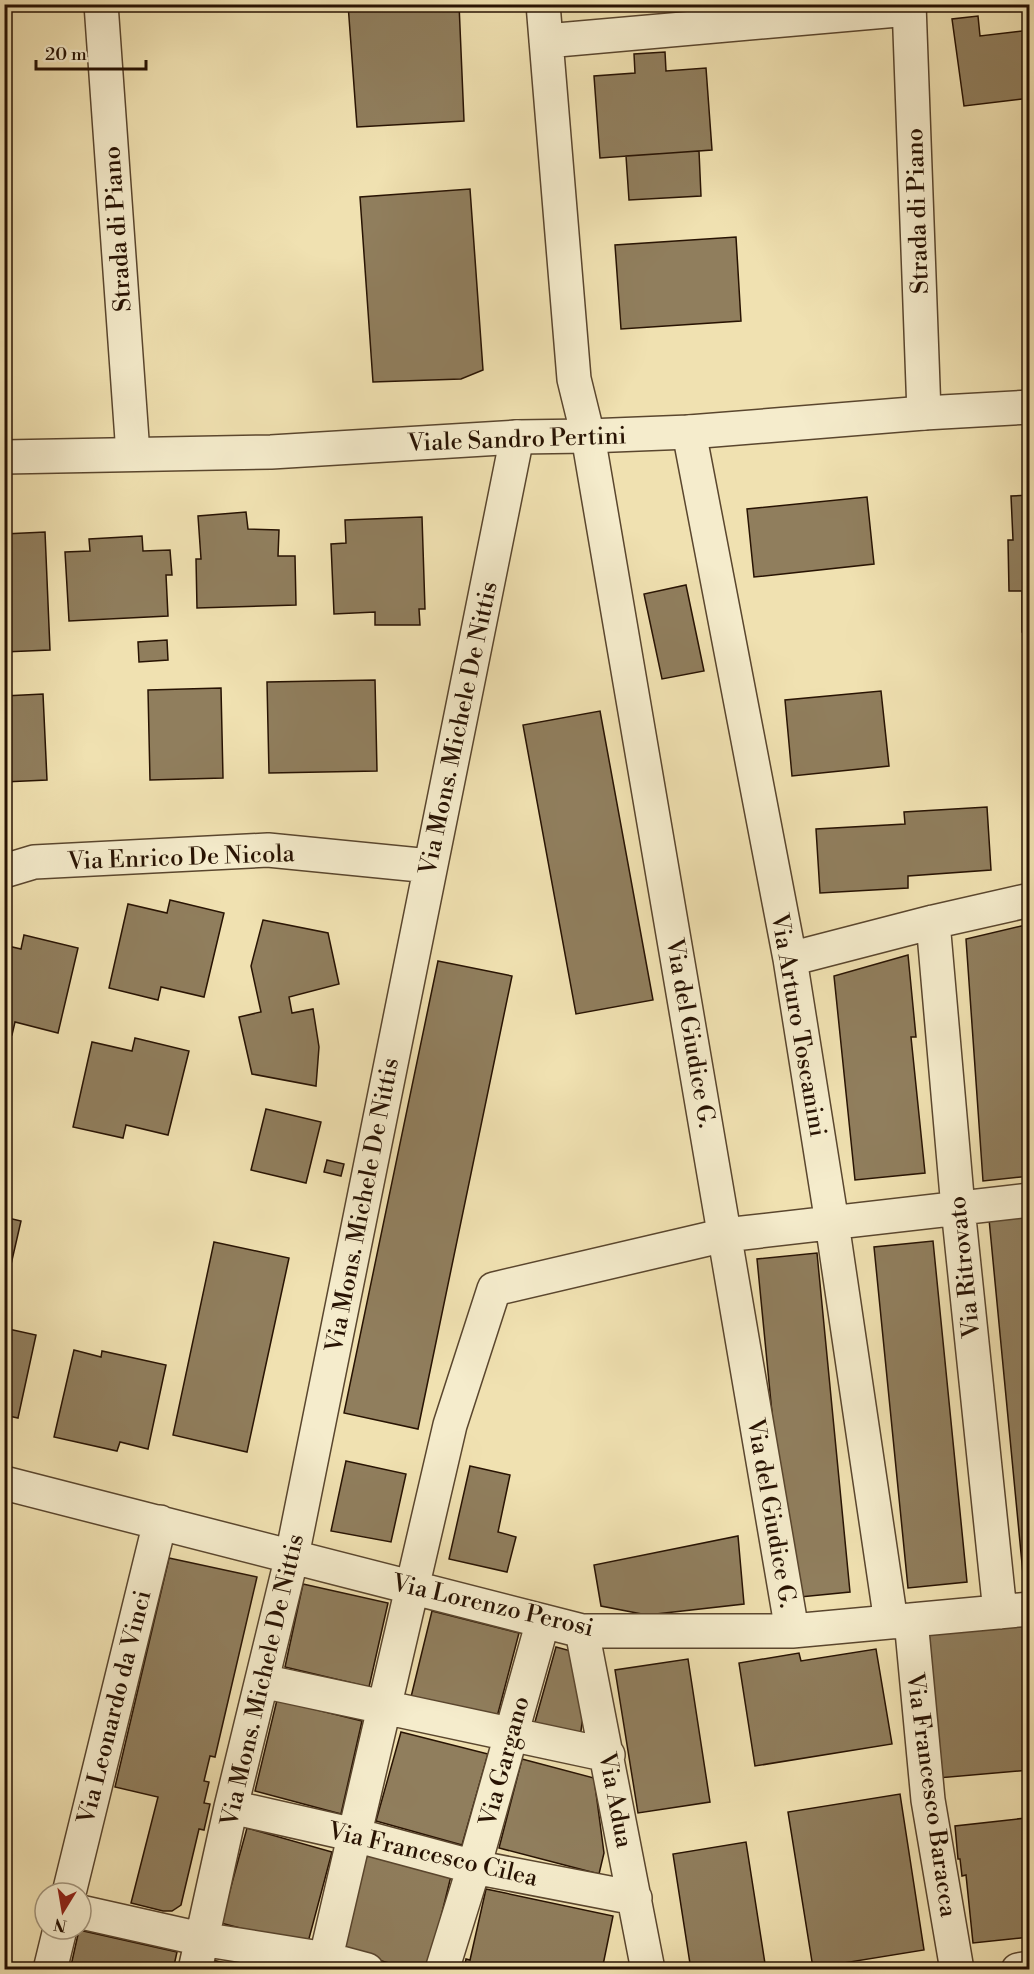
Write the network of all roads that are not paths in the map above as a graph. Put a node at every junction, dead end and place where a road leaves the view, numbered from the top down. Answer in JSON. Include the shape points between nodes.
{"nodes":[{"id":1,"x":101,"y":4,"type":"edge"},
{"id":2,"x":543,"y":4,"type":"edge"},
{"id":3,"x":909,"y":7,"type":"edge"},
{"id":4,"x":546,"y":41,"type":"junction"},
{"id":5,"x":1029,"y":407,"type":"edge"},
{"id":6,"x":924,"y":413,"type":"junction"},
{"id":7,"x":689,"y":432,"type":"junction"},
{"id":8,"x":588,"y":436,"type":"junction"},
{"id":9,"x":517,"y":437,"type":"junction"},
{"id":10,"x":133,"y":454,"type":"junction"},
{"id":11,"x":4,"y":457,"type":"edge"},
{"id":12,"x":430,"y":866,"type":"junction"},
{"id":13,"x":4,"y":871,"type":"edge"},
{"id":14,"x":1029,"y":900,"type":"edge"},
{"id":15,"x":933,"y":922,"type":"junction"},
{"id":16,"x":790,"y":958,"type":"junction"},
{"id":17,"x":1029,"y":1200,"type":"edge"},
{"id":18,"x":958,"y":1208,"type":"junction"},
{"id":19,"x":832,"y":1223,"type":"junction"},
{"id":20,"x":725,"y":1235,"type":"junction"},
{"id":21,"x":4,"y":1483,"type":"edge"},
{"id":22,"x":160,"y":1522,"type":"junction"},
{"id":23,"x":292,"y":1556,"type":"junction"},
{"id":24,"x":411,"y":1587,"type":"junction"},
{"id":25,"x":1015,"y":1610,"type":"edge"},
{"id":26,"x":543,"y":1621,"type":"junction"},
{"id":27,"x":901,"y":1621,"type":"junction"},
{"id":28,"x":582,"y":1631,"type":"junction"},
{"id":29,"x":792,"y":1631,"type":"junction"},
{"id":30,"x":262,"y":1681,"type":"junction"},
{"id":31,"x":383,"y":1707,"type":"junction"},
{"id":32,"x":510,"y":1735,"type":"junction"},
{"id":33,"x":608,"y":1755,"type":"junction"},
{"id":34,"x":231,"y":1807,"type":"junction"},
{"id":35,"x":355,"y":1835,"type":"junction"},
{"id":36,"x":474,"y":1867,"type":"junction"},
{"id":37,"x":72,"y":1881,"type":"edge"},
{"id":38,"x":635,"y":1898,"type":"junction"},
{"id":39,"x":93,"y":1916,"type":"edge"},
{"id":40,"x":57,"y":1941,"type":"edge"},
{"id":41,"x":198,"y":1954,"type":"edge"},
{"id":42,"x":325,"y":1964,"type":"edge"},
{"id":43,"x":1029,"y":1968,"type":"edge"},
{"id":44,"x":50,"y":1970,"type":"edge"},
{"id":45,"x":368,"y":1970,"type":"edge"},
{"id":46,"x":442,"y":1970,"type":"edge"},
{"id":47,"x":648,"y":1970,"type":"edge"},
{"id":48,"x":957,"y":1970,"type":"edge"},
{"id":49,"x":1018,"y":1970,"type":"edge"}],
"edges":[{"from":1,"to":10,"type":"street","name":"Strada di Piano"},
{"from":2,"to":4,"type":"street"},
{"from":3,"to":4,"type":"street","name":"Strada di Piano"},
{"from":3,"to":6,"type":"street","name":"Strada di Piano"},
{"from":4,"to":8,"type":"street","via":[[574,379]]},
{"from":5,"to":6,"type":"street","name":"Viale Sandro Pertini"},
{"from":6,"to":7,"type":"street","name":"Viale Sandro Pertini"},
{"from":7,"to":8,"type":"street","name":"Viale Sandro Pertini"},
{"from":7,"to":16,"type":"street","name":"Via Arturo Toscanini"},
{"from":8,"to":9,"type":"street","name":"Viale Sandro Pertini"},
{"from":8,"to":20,"type":"street","name":"Via del Giudice G."},
{"from":9,"to":10,"type":"street","name":"Viale Sandro Pertini","via":[[271,452]]},
{"from":9,"to":12,"type":"street","name":"Via Mons. Michele De Nittis"},
{"from":10,"to":11,"type":"street","name":"Viale Sandro Pertini"},
{"from":12,"to":13,"type":"street","name":"Via Enrico De Nicola","via":[[268,850],[34,862]]},
{"from":12,"to":23,"type":"street","name":"Via Mons. Michele De Nittis"},
{"from":14,"to":15,"type":"street"},
{"from":15,"to":16,"type":"street"},
{"from":15,"to":18,"type":"street","name":"Via Ritrovato"},
{"from":16,"to":19,"type":"street","name":"Via Arturo Toscanini"},
{"from":17,"to":18,"type":"street"},
{"from":18,"to":19,"type":"street"},
{"from":18,"to":25,"type":"street","name":"Via Ritrovato"},
{"from":19,"to":20,"type":"street"},
{"from":19,"to":27,"type":"street","name":"Via Arturo Toscanini"},
{"from":20,"to":24,"type":"street","via":[[494,1289],[450,1425]]},
{"from":20,"to":29,"type":"street","name":"Via del Giudice G."},
{"from":21,"to":22,"type":"street","name":"Via Lorenzo Perosi"},
{"from":22,"to":23,"type":"street","name":"Via Lorenzo Perosi"},
{"from":22,"to":37,"type":"street","name":"Via Leonardo da Vinci"},
{"from":23,"to":24,"type":"street","name":"Via Lorenzo Perosi"},
{"from":23,"to":30,"type":"street","name":"Via Mons. Michele De Nittis"},
{"from":24,"to":26,"type":"street","name":"Via Lorenzo Perosi"},
{"from":24,"to":31,"type":"street"},
{"from":25,"to":27,"type":"street","name":"Via Lorenzo Perosi"},
{"from":26,"to":28,"type":"street","name":"Via Lorenzo Perosi"},
{"from":26,"to":32,"type":"street","name":"Via Gargano"},
{"from":27,"to":29,"type":"street","name":"Via Lorenzo Perosi"},
{"from":27,"to":48,"type":"street","name":"Via Francesco Baracca"},
{"from":28,"to":29,"type":"street","name":"Via Lorenzo Perosi"},
{"from":28,"to":33,"type":"street","name":"Via Adua"},
{"from":30,"to":31,"type":"street"},
{"from":30,"to":34,"type":"street","name":"Via Mons. Michele De Nittis"},
{"from":31,"to":32,"type":"street"},
{"from":31,"to":35,"type":"street"},
{"from":32,"to":33,"type":"street"},
{"from":32,"to":36,"type":"street","name":"Via Gargano"},
{"from":33,"to":38,"type":"street","name":"Via Adua"},
{"from":34,"to":35,"type":"street","name":"Via Francesco Cilea"},
{"from":34,"to":41,"type":"street","name":"Via Mons. Michele De Nittis"},
{"from":35,"to":36,"type":"street","name":"Via Francesco Cilea"},
{"from":35,"to":42,"type":"street"},
{"from":36,"to":38,"type":"street","name":"Via Francesco Cilea"},
{"from":36,"to":46,"type":"street","name":"Via Gargano"},
{"from":38,"to":47,"type":"street","name":"Via Adua"},
{"from":39,"to":41,"type":"street"},
{"from":40,"to":44,"type":"street"},
{"from":41,"to":42,"type":"street"},
{"from":42,"to":45,"type":"street"},
{"from":43,"to":49,"type":"street"}]}
